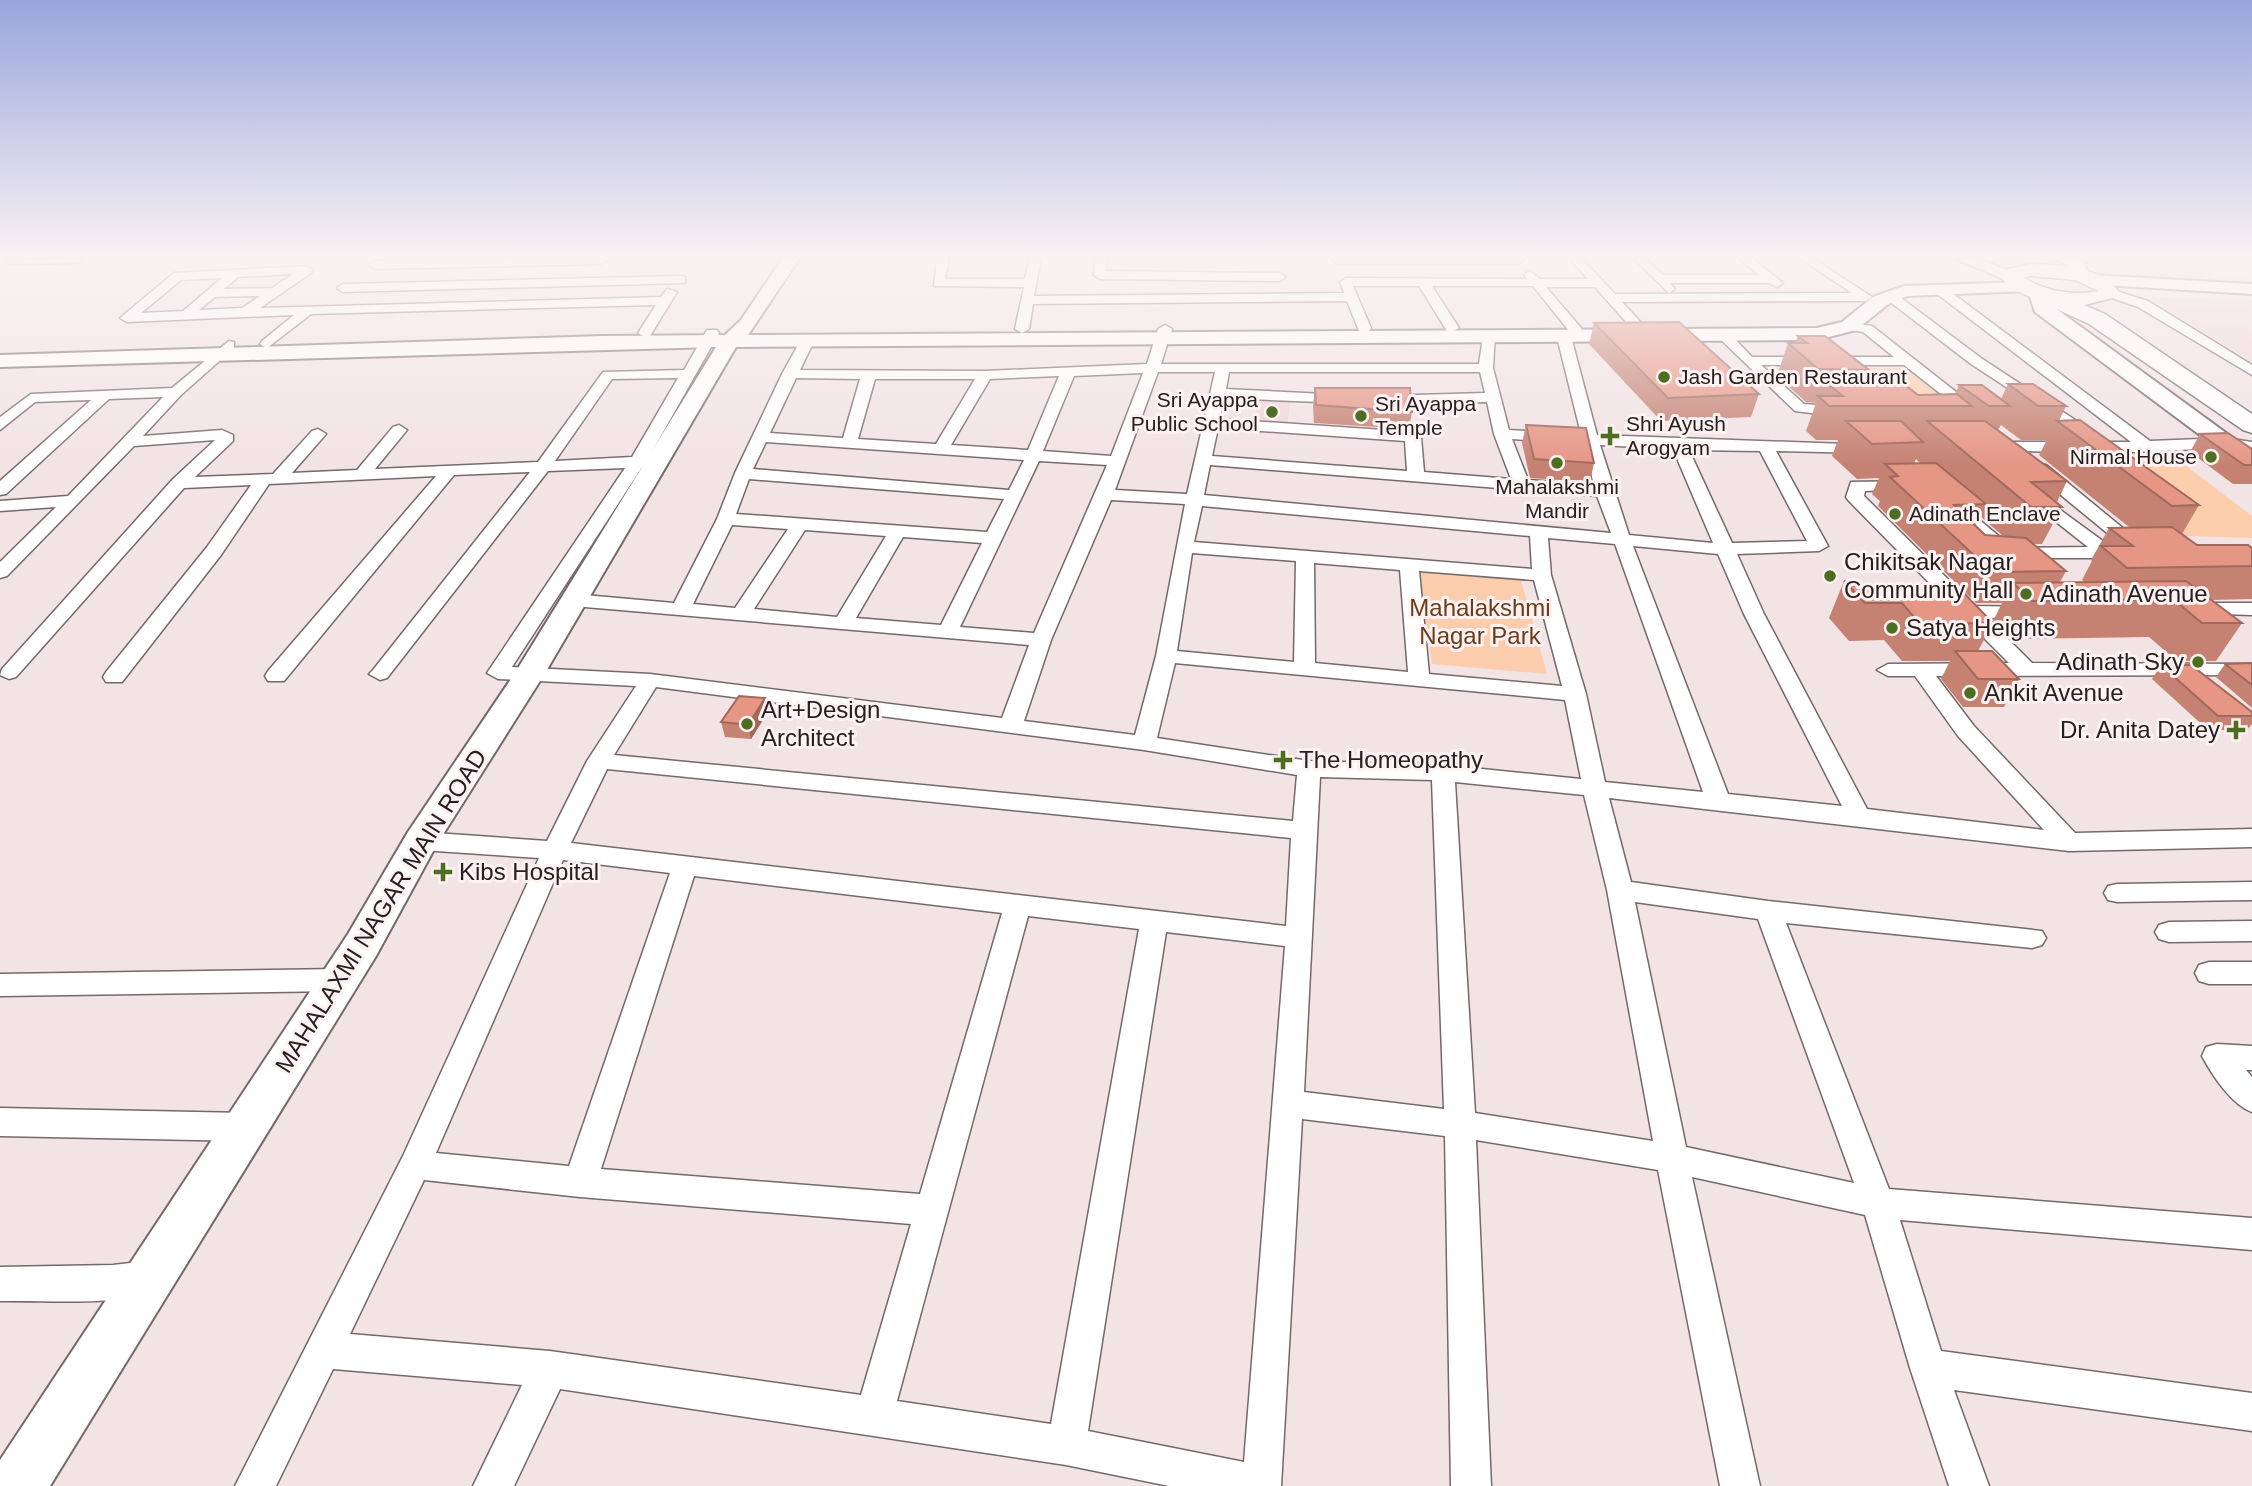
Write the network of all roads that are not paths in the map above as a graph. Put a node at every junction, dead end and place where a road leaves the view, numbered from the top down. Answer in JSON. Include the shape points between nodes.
{"nodes":[{"id":1,"x":286,"y":328,"type":"edge"},
{"id":2,"x":648,"y":328,"type":"edge"},
{"id":3,"x":739,"y":328,"type":"edge"},
{"id":4,"x":1352,"y":328,"type":"edge"},
{"id":5,"x":1460,"y":328,"type":"edge"},
{"id":6,"x":1566,"y":328,"type":"edge"},
{"id":7,"x":1679,"y":328,"type":"edge"},
{"id":8,"x":1840,"y":328,"type":"edge"},
{"id":9,"x":1863,"y":328,"type":"edge"},
{"id":10,"x":1927,"y":328,"type":"edge"},
{"id":11,"x":1991,"y":328,"type":"edge"},
{"id":12,"x":2070,"y":328,"type":"edge"},
{"id":13,"x":2111,"y":328,"type":"edge"},
{"id":14,"x":2132,"y":328,"type":"edge"},
{"id":15,"x":2182,"y":328,"type":"edge"},
{"id":16,"x":1022,"y":329,"type":"joint"},
{"id":17,"x":1640,"y":329,"type":"joint"},
{"id":18,"x":645,"y":333,"type":"junction"},
{"id":19,"x":1569,"y":333,"type":"junction"},
{"id":20,"x":1164,"y":334,"type":"junction"},
{"id":21,"x":1723,"y":335,"type":"junction"},
{"id":22,"x":722,"y":337,"type":"junction"},
{"id":23,"x":1490,"y":337,"type":"junction"},
{"id":24,"x":807,"y":341,"type":"junction"},
{"id":25,"x":267,"y":344,"type":"junction"},
{"id":26,"x":224,"y":349,"type":"junction"},
{"id":27,"x":4,"y":359,"type":"edge"},
{"id":28,"x":1748,"y":361,"type":"junction"},
{"id":29,"x":1818,"y":361,"type":"junction"},
{"id":30,"x":1907,"y":361,"type":"junction"},
{"id":31,"x":1151,"y":368,"type":"junction"},
{"id":32,"x":1223,"y":368,"type":"junction"},
{"id":33,"x":1299,"y":368,"type":"junction"},
{"id":34,"x":1486,"y":368,"type":"junction"},
{"id":35,"x":1069,"y":370,"type":"junction"},
{"id":36,"x":2252,"y":372,"type":"edge"},
{"id":37,"x":690,"y":374,"type":"junction"},
{"id":38,"x":789,"y":374,"type":"junction"},
{"id":39,"x":869,"y":374,"type":"junction"},
{"id":40,"x":985,"y":374,"type":"junction"},
{"id":41,"x":1839,"y":378,"type":"edge"},
{"id":42,"x":176,"y":393,"type":"junction"},
{"id":43,"x":1219,"y":393,"type":"junction"},
{"id":44,"x":105,"y":395,"type":"junction"},
{"id":45,"x":1494,"y":397,"type":"junction"},
{"id":46,"x":31,"y":398,"type":"junction"},
{"id":47,"x":1299,"y":399,"type":"junction"},
{"id":48,"x":0,"y":400,"type":"edge"},
{"id":49,"x":2252,"y":407,"type":"edge"},
{"id":50,"x":1946,"y":411,"type":"edge"},
{"id":51,"x":1857,"y":412,"type":"edge"},
{"id":52,"x":1982,"y":420,"type":"junction"},
{"id":53,"x":1213,"y":423,"type":"junction"},
{"id":54,"x":0,"y":425,"type":"edge"},
{"id":55,"x":2252,"y":425,"type":"edge"},
{"id":56,"x":399,"y":430,"type":"dead end"},
{"id":57,"x":318,"y":434,"type":"dead end"},
{"id":58,"x":1502,"y":434,"type":"junction"},
{"id":59,"x":762,"y":437,"type":"junction"},
{"id":60,"x":1591,"y":441,"type":"junction"},
{"id":61,"x":129,"y":442,"type":"junction"},
{"id":62,"x":2225,"y":443,"type":"junction"},
{"id":63,"x":849,"y":444,"type":"junction"},
{"id":64,"x":1679,"y":445,"type":"junction"},
{"id":65,"x":2145,"y":445,"type":"junction"},
{"id":66,"x":2014,"y":447,"type":"junction"},
{"id":67,"x":2252,"y":447,"type":"edge"},
{"id":68,"x":1766,"y":448,"type":"junction"},
{"id":69,"x":1880,"y":448,"type":"edge"},
{"id":70,"x":2110,"y":448,"type":"junction"},
{"id":71,"x":940,"y":450,"type":"junction"},
{"id":72,"x":1033,"y":457,"type":"junction"},
{"id":73,"x":1205,"y":460,"type":"junction"},
{"id":74,"x":649,"y":461,"type":"junction"},
{"id":75,"x":1116,"y":461,"type":"junction"},
{"id":76,"x":1993,"y":463,"type":"edge"},
{"id":77,"x":2252,"y":463,"type":"edge"},
{"id":78,"x":544,"y":465,"type":"junction"},
{"id":79,"x":1910,"y":466,"type":"edge"},
{"id":80,"x":450,"y":470,"type":"junction"},
{"id":81,"x":363,"y":473,"type":"junction"},
{"id":82,"x":743,"y":473,"type":"junction"},
{"id":83,"x":1416,"y":476,"type":"junction"},
{"id":84,"x":270,"y":479,"type":"junction"},
{"id":85,"x":179,"y":483,"type":"junction"},
{"id":86,"x":1521,"y":483,"type":"junction"},
{"id":87,"x":2024,"y":488,"type":"edge"},
{"id":88,"x":0,"y":490,"type":"edge"},
{"id":89,"x":1604,"y":491,"type":"junction"},
{"id":90,"x":1938,"y":493,"type":"edge"},
{"id":91,"x":1105,"y":494,"type":"junction"},
{"id":92,"x":1013,"y":495,"type":"junction"},
{"id":93,"x":1197,"y":500,"type":"junction"},
{"id":94,"x":73,"y":501,"type":"junction"},
{"id":95,"x":0,"y":506,"type":"edge"},
{"id":96,"x":726,"y":519,"type":"junction"},
{"id":97,"x":800,"y":524,"type":"junction"},
{"id":98,"x":897,"y":532,"type":"junction"},
{"id":99,"x":1539,"y":533,"type":"junction"},
{"id":100,"x":992,"y":538,"type":"junction"},
{"id":101,"x":1624,"y":542,"type":"junction"},
{"id":102,"x":1184,"y":547,"type":"junction"},
{"id":103,"x":1723,"y":549,"type":"junction"},
{"id":104,"x":2106,"y":552,"type":"junction"},
{"id":105,"x":2008,"y":553,"type":"junction"},
{"id":106,"x":1305,"y":556,"type":"junction"},
{"id":107,"x":1409,"y":564,"type":"junction"},
{"id":108,"x":2027,"y":569,"type":"edge"},
{"id":109,"x":0,"y":572,"type":"edge"},
{"id":110,"x":1542,"y":575,"type":"junction"},
{"id":111,"x":573,"y":600,"type":"junction"},
{"id":112,"x":681,"y":609,"type":"junction"},
{"id":113,"x":2178,"y":610,"type":"edge"},
{"id":114,"x":2252,"y":610,"type":"edge"},
{"id":115,"x":2047,"y":611,"type":"edge"},
{"id":116,"x":1968,"y":613,"type":"junction"},
{"id":117,"x":1929,"y":614,"type":"edge"},
{"id":118,"x":740,"y":615,"type":"junction"},
{"id":119,"x":842,"y":625,"type":"junction"},
{"id":120,"x":947,"y":633,"type":"junction"},
{"id":121,"x":1041,"y":640,"type":"junction"},
{"id":122,"x":1166,"y":656,"type":"junction"},
{"id":123,"x":2025,"y":668,"type":"junction"},
{"id":124,"x":2248,"y":668,"type":"edge"},
{"id":125,"x":1304,"y":669,"type":"junction"},
{"id":126,"x":2188,"y":669,"type":"junction"},
{"id":127,"x":1888,"y":670,"type":"dead end"},
{"id":128,"x":1921,"y":670,"type":"junction"},
{"id":129,"x":9,"y":673,"type":"dead end"},
{"id":130,"x":530,"y":673,"type":"junction"},
{"id":131,"x":380,"y":674,"type":"dead end"},
{"id":132,"x":276,"y":676,"type":"dead end"},
{"id":133,"x":114,"y":677,"type":"dead end"},
{"id":134,"x":1419,"y":679,"type":"junction"},
{"id":135,"x":650,"y":680,"type":"junction"},
{"id":136,"x":2209,"y":687,"type":"edge"},
{"id":137,"x":1575,"y":694,"type":"junction"},
{"id":138,"x":1010,"y":728,"type":"junction"},
{"id":139,"x":1144,"y":743,"type":"junction"},
{"id":140,"x":599,"y":761,"type":"junction"},
{"id":141,"x":1309,"y":769,"type":"junction"},
{"id":142,"x":1443,"y":773,"type":"junction"},
{"id":143,"x":1595,"y":791,"type":"junction"},
{"id":144,"x":1719,"y":803,"type":"junction"},
{"id":145,"x":1859,"y":816,"type":"junction"},
{"id":146,"x":1304,"y":831,"type":"junction"},
{"id":147,"x":2252,"y":838,"type":"edge"},
{"id":148,"x":421,"y":841,"type":"junction"},
{"id":149,"x":2069,"y":842,"type":"junction"},
{"id":150,"x":555,"y":849,"type":"junction"},
{"id":151,"x":685,"y":865,"type":"junction"},
{"id":152,"x":1620,"y":890,"type":"junction"},
{"id":153,"x":2252,"y":891,"type":"edge"},
{"id":154,"x":2117,"y":893,"type":"dead end"},
{"id":155,"x":1018,"y":903,"type":"junction"},
{"id":156,"x":1768,"y":911,"type":"junction"},
{"id":157,"x":1154,"y":922,"type":"junction"},
{"id":158,"x":2252,"y":931,"type":"edge"},
{"id":159,"x":2168,"y":932,"type":"dead end"},
{"id":160,"x":1299,"y":938,"type":"junction"},
{"id":161,"x":2032,"y":938,"type":"dead end"},
{"id":162,"x":2209,"y":973,"type":"dead end"},
{"id":163,"x":2252,"y":973,"type":"edge"},
{"id":164,"x":340,"y":980,"type":"junction"},
{"id":165,"x":0,"y":985,"type":"edge"},
{"id":166,"x":2252,"y":1058,"type":"edge"},
{"id":167,"x":2252,"y":1099,"type":"edge"},
{"id":168,"x":1289,"y":1104,"type":"junction"},
{"id":169,"x":0,"y":1122,"type":"edge"},
{"id":170,"x":1460,"y":1124,"type":"junction"},
{"id":171,"x":246,"y":1126,"type":"junction"},
{"id":172,"x":1672,"y":1158,"type":"junction"},
{"id":173,"x":415,"y":1165,"type":"junction"},
{"id":174,"x":580,"y":1182,"type":"junction"},
{"id":175,"x":1878,"y":1203,"type":"junction"},
{"id":176,"x":930,"y":1210,"type":"junction"},
{"id":177,"x":2252,"y":1234,"type":"edge"},
{"id":178,"x":148,"y":1278,"type":"junction"},
{"id":179,"x":0,"y":1284,"type":"edge"},
{"id":180,"x":323,"y":1350,"type":"junction"},
{"id":181,"x":1928,"y":1368,"type":"junction"},
{"id":182,"x":551,"y":1369,"type":"junction"},
{"id":183,"x":2252,"y":1412,"type":"edge"},
{"id":184,"x":874,"y":1416,"type":"junction"},
{"id":185,"x":1066,"y":1446,"type":"junction"},
{"id":186,"x":1262,"y":1485,"type":"edge"},
{"id":187,"x":17,"y":1486,"type":"edge"},
{"id":188,"x":255,"y":1486,"type":"edge"},
{"id":189,"x":494,"y":1486,"type":"edge"},
{"id":190,"x":1471,"y":1486,"type":"edge"},
{"id":191,"x":1740,"y":1486,"type":"edge"},
{"id":192,"x":1969,"y":1486,"type":"edge"}],
"edges":[{"from":1,"to":25,"type":"street"},
{"from":2,"to":18,"type":"street"},
{"from":3,"to":22,"type":"street","name":"MAHALAXMI NAGAR MAIN ROAD"},
{"from":4,"to":20,"type":"street"},
{"from":5,"to":19,"type":"street"},
{"from":6,"to":19,"type":"street"},
{"from":7,"to":17,"type":"street"},
{"from":8,"to":21,"type":"street","via":[[1817,334]]},
{"from":9,"to":30,"type":"street"},
{"from":10,"to":70,"type":"street"},
{"from":11,"to":65,"type":"street"},
{"from":12,"to":62,"type":"street"},
{"from":13,"to":55,"type":"main road"},
{"from":14,"to":49,"type":"main road"},
{"from":15,"to":36,"type":"street"},
{"from":16,"to":20,"type":"street"},
{"from":16,"to":22,"type":"street"},
{"from":17,"to":19,"type":"street"},
{"from":18,"to":22,"type":"street"},
{"from":18,"to":25,"type":"street"},
{"from":19,"to":21,"type":"street"},
{"from":19,"to":23,"type":"street"},
{"from":19,"to":60,"type":"street"},
{"from":20,"to":23,"type":"street"},
{"from":20,"to":24,"type":"street"},
{"from":20,"to":31,"type":"street"},
{"from":21,"to":28,"type":"street"},
{"from":22,"to":24,"type":"street"},
{"from":22,"to":26,"type":"street"},
{"from":22,"to":37,"type":"street"},
{"from":22,"to":74,"type":"street","name":"MAHALAXMI NAGAR MAIN ROAD"},
{"from":23,"to":34,"type":"street"},
{"from":24,"to":38,"type":"street"},
{"from":25,"to":26,"type":"street"},
{"from":26,"to":27,"type":"street"},
{"from":26,"to":42,"type":"street"},
{"from":28,"to":29,"type":"street"},
{"from":28,"to":51,"type":"street","via":[[1812,414]]},
{"from":29,"to":30,"type":"street"},
{"from":29,"to":41,"type":"street"},
{"from":30,"to":52,"type":"street"},
{"from":31,"to":32,"type":"street"},
{"from":31,"to":35,"type":"street"},
{"from":31,"to":75,"type":"street"},
{"from":32,"to":33,"type":"street"},
{"from":32,"to":43,"type":"street"},
{"from":33,"to":34,"type":"street"},
{"from":33,"to":47,"type":"street"},
{"from":34,"to":45,"type":"street"},
{"from":35,"to":40,"type":"street"},
{"from":35,"to":72,"type":"street"},
{"from":37,"to":74,"type":"street"},
{"from":37,"to":78,"type":"street","via":[[608,375]]},
{"from":38,"to":39,"type":"street"},
{"from":38,"to":59,"type":"street"},
{"from":39,"to":40,"type":"street"},
{"from":39,"to":63,"type":"street"},
{"from":40,"to":71,"type":"street"},
{"from":42,"to":44,"type":"street"},
{"from":42,"to":61,"type":"street"},
{"from":43,"to":47,"type":"street"},
{"from":43,"to":53,"type":"street"},
{"from":44,"to":46,"type":"street"},
{"from":44,"to":88,"type":"street"},
{"from":45,"to":47,"type":"street"},
{"from":45,"to":58,"type":"street"},
{"from":46,"to":48,"type":"street"},
{"from":46,"to":54,"type":"street"},
{"from":50,"to":52,"type":"street"},
{"from":52,"to":66,"type":"street"},
{"from":53,"to":73,"type":"street"},
{"from":53,"to":83,"type":"street","via":[[1413,437]]},
{"from":56,"to":81,"type":"street"},
{"from":57,"to":84,"type":"street"},
{"from":58,"to":60,"type":"street"},
{"from":58,"to":86,"type":"street"},
{"from":59,"to":63,"type":"street"},
{"from":59,"to":82,"type":"street"},
{"from":60,"to":64,"type":"street"},
{"from":60,"to":89,"type":"street"},
{"from":61,"to":85,"type":"street","via":[[227,438]]},
{"from":61,"to":94,"type":"street"},
{"from":62,"to":65,"type":"street"},
{"from":62,"to":67,"type":"street"},
{"from":62,"to":77,"type":"street"},
{"from":63,"to":71,"type":"street"},
{"from":64,"to":68,"type":"street"},
{"from":64,"to":103,"type":"street"},
{"from":65,"to":70,"type":"street"},
{"from":66,"to":70,"type":"street"},
{"from":66,"to":76,"type":"street","via":[[1973,447]]},
{"from":66,"to":104,"type":"street","via":[[2146,552]]},
{"from":68,"to":69,"type":"street"},
{"from":68,"to":103,"type":"street","via":[[1819,546]]},
{"from":71,"to":72,"type":"street"},
{"from":72,"to":75,"type":"street"},
{"from":72,"to":92,"type":"street"},
{"from":73,"to":83,"type":"street"},
{"from":73,"to":93,"type":"street"},
{"from":74,"to":78,"type":"street"},
{"from":74,"to":111,"type":"street","name":"MAHALAXMI NAGAR MAIN ROAD"},
{"from":74,"to":130,"type":"street","via":[[498,673]]},
{"from":75,"to":91,"type":"street"},
{"from":78,"to":80,"type":"street"},
{"from":78,"to":131,"type":"street"},
{"from":79,"to":116,"type":"street","via":[[1928,485],[1857,486],[1855,497]]},
{"from":80,"to":81,"type":"street"},
{"from":80,"to":132,"type":"street"},
{"from":81,"to":84,"type":"street"},
{"from":82,"to":92,"type":"street"},
{"from":82,"to":96,"type":"street"},
{"from":83,"to":86,"type":"street"},
{"from":84,"to":85,"type":"street"},
{"from":84,"to":133,"type":"street"},
{"from":85,"to":129,"type":"street"},
{"from":86,"to":89,"type":"street"},
{"from":87,"to":104,"type":"street"},
{"from":89,"to":101,"type":"street"},
{"from":90,"to":105,"type":"street"},
{"from":91,"to":93,"type":"street"},
{"from":91,"to":121,"type":"street"},
{"from":92,"to":100,"type":"street"},
{"from":93,"to":99,"type":"street"},
{"from":93,"to":102,"type":"street"},
{"from":94,"to":95,"type":"street"},
{"from":94,"to":109,"type":"street"},
{"from":96,"to":97,"type":"street"},
{"from":96,"to":112,"type":"street"},
{"from":97,"to":98,"type":"street"},
{"from":97,"to":118,"type":"street"},
{"from":98,"to":100,"type":"street"},
{"from":98,"to":119,"type":"street"},
{"from":99,"to":101,"type":"street"},
{"from":99,"to":110,"type":"street"},
{"from":100,"to":120,"type":"street"},
{"from":101,"to":103,"type":"street"},
{"from":101,"to":144,"type":"street"},
{"from":102,"to":106,"type":"street"},
{"from":102,"to":122,"type":"street"},
{"from":103,"to":145,"type":"street"},
{"from":104,"to":105,"type":"street"},
{"from":105,"to":108,"type":"street"},
{"from":106,"to":107,"type":"street"},
{"from":106,"to":125,"type":"street"},
{"from":107,"to":110,"type":"street"},
{"from":107,"to":134,"type":"street"},
{"from":110,"to":137,"type":"street"},
{"from":111,"to":112,"type":"street"},
{"from":111,"to":130,"type":"street","name":"MAHALAXMI NAGAR MAIN ROAD"},
{"from":112,"to":118,"type":"street"},
{"from":113,"to":114,"type":"street"},
{"from":115,"to":116,"type":"street"},
{"from":116,"to":117,"type":"street"},
{"from":116,"to":123,"type":"street"},
{"from":118,"to":119,"type":"street"},
{"from":119,"to":120,"type":"street"},
{"from":120,"to":121,"type":"street"},
{"from":121,"to":138,"type":"street"},
{"from":122,"to":125,"type":"street"},
{"from":122,"to":139,"type":"street"},
{"from":123,"to":126,"type":"street"},
{"from":123,"to":128,"type":"street"},
{"from":124,"to":126,"type":"street"},
{"from":125,"to":134,"type":"street"},
{"from":126,"to":136,"type":"street"},
{"from":127,"to":128,"type":"street"},
{"from":128,"to":149,"type":"street","via":[[1966,731]]},
{"from":130,"to":135,"type":"street"},
{"from":130,"to":148,"type":"street","name":"MAHALAXMI NAGAR MAIN ROAD"},
{"from":134,"to":137,"type":"street"},
{"from":135,"to":138,"type":"street"},
{"from":135,"to":140,"type":"street"},
{"from":137,"to":143,"type":"street"},
{"from":138,"to":139,"type":"street"},
{"from":139,"to":141,"type":"street"},
{"from":140,"to":146,"type":"street"},
{"from":140,"to":150,"type":"street"},
{"from":141,"to":142,"type":"street"},
{"from":141,"to":146,"type":"street"},
{"from":142,"to":143,"type":"street"},
{"from":142,"to":170,"type":"street"},
{"from":143,"to":144,"type":"street"},
{"from":143,"to":152,"type":"street"},
{"from":144,"to":145,"type":"street"},
{"from":145,"to":149,"type":"street"},
{"from":146,"to":160,"type":"street"},
{"from":147,"to":149,"type":"street"},
{"from":148,"to":150,"type":"street"},
{"from":148,"to":164,"type":"street","name":"MAHALAXMI NAGAR MAIN ROAD"},
{"from":150,"to":151,"type":"street"},
{"from":150,"to":173,"type":"street"},
{"from":151,"to":155,"type":"street"},
{"from":151,"to":174,"type":"street"},
{"from":152,"to":156,"type":"street"},
{"from":152,"to":172,"type":"street"},
{"from":153,"to":154,"type":"street"},
{"from":155,"to":157,"type":"street"},
{"from":155,"to":176,"type":"street"},
{"from":156,"to":161,"type":"street"},
{"from":156,"to":175,"type":"street"},
{"from":157,"to":160,"type":"street"},
{"from":157,"to":185,"type":"street"},
{"from":158,"to":159,"type":"street"},
{"from":160,"to":168,"type":"street"},
{"from":162,"to":163,"type":"street"},
{"from":164,"to":165,"type":"street"},
{"from":164,"to":171,"type":"street","name":"MAHALAXMI NAGAR MAIN ROAD"},
{"from":166,"to":167,"type":"street","via":[[2217,1056]]},
{"from":168,"to":170,"type":"street"},
{"from":168,"to":186,"type":"street"},
{"from":169,"to":171,"type":"street"},
{"from":170,"to":172,"type":"street"},
{"from":170,"to":190,"type":"street"},
{"from":171,"to":178,"type":"street","name":"MAHALAXMI NAGAR MAIN ROAD"},
{"from":172,"to":175,"type":"street"},
{"from":172,"to":191,"type":"street"},
{"from":173,"to":174,"type":"street"},
{"from":173,"to":180,"type":"street"},
{"from":174,"to":176,"type":"street"},
{"from":175,"to":177,"type":"street"},
{"from":175,"to":181,"type":"street"},
{"from":176,"to":184,"type":"street"},
{"from":178,"to":179,"type":"street"},
{"from":178,"to":187,"type":"street","name":"MAHALAXMI NAGAR MAIN ROAD"},
{"from":180,"to":182,"type":"street"},
{"from":180,"to":188,"type":"street"},
{"from":181,"to":183,"type":"street"},
{"from":181,"to":192,"type":"street"},
{"from":182,"to":184,"type":"street"},
{"from":182,"to":189,"type":"street"},
{"from":184,"to":185,"type":"street"},
{"from":185,"to":186,"type":"street"}]}
